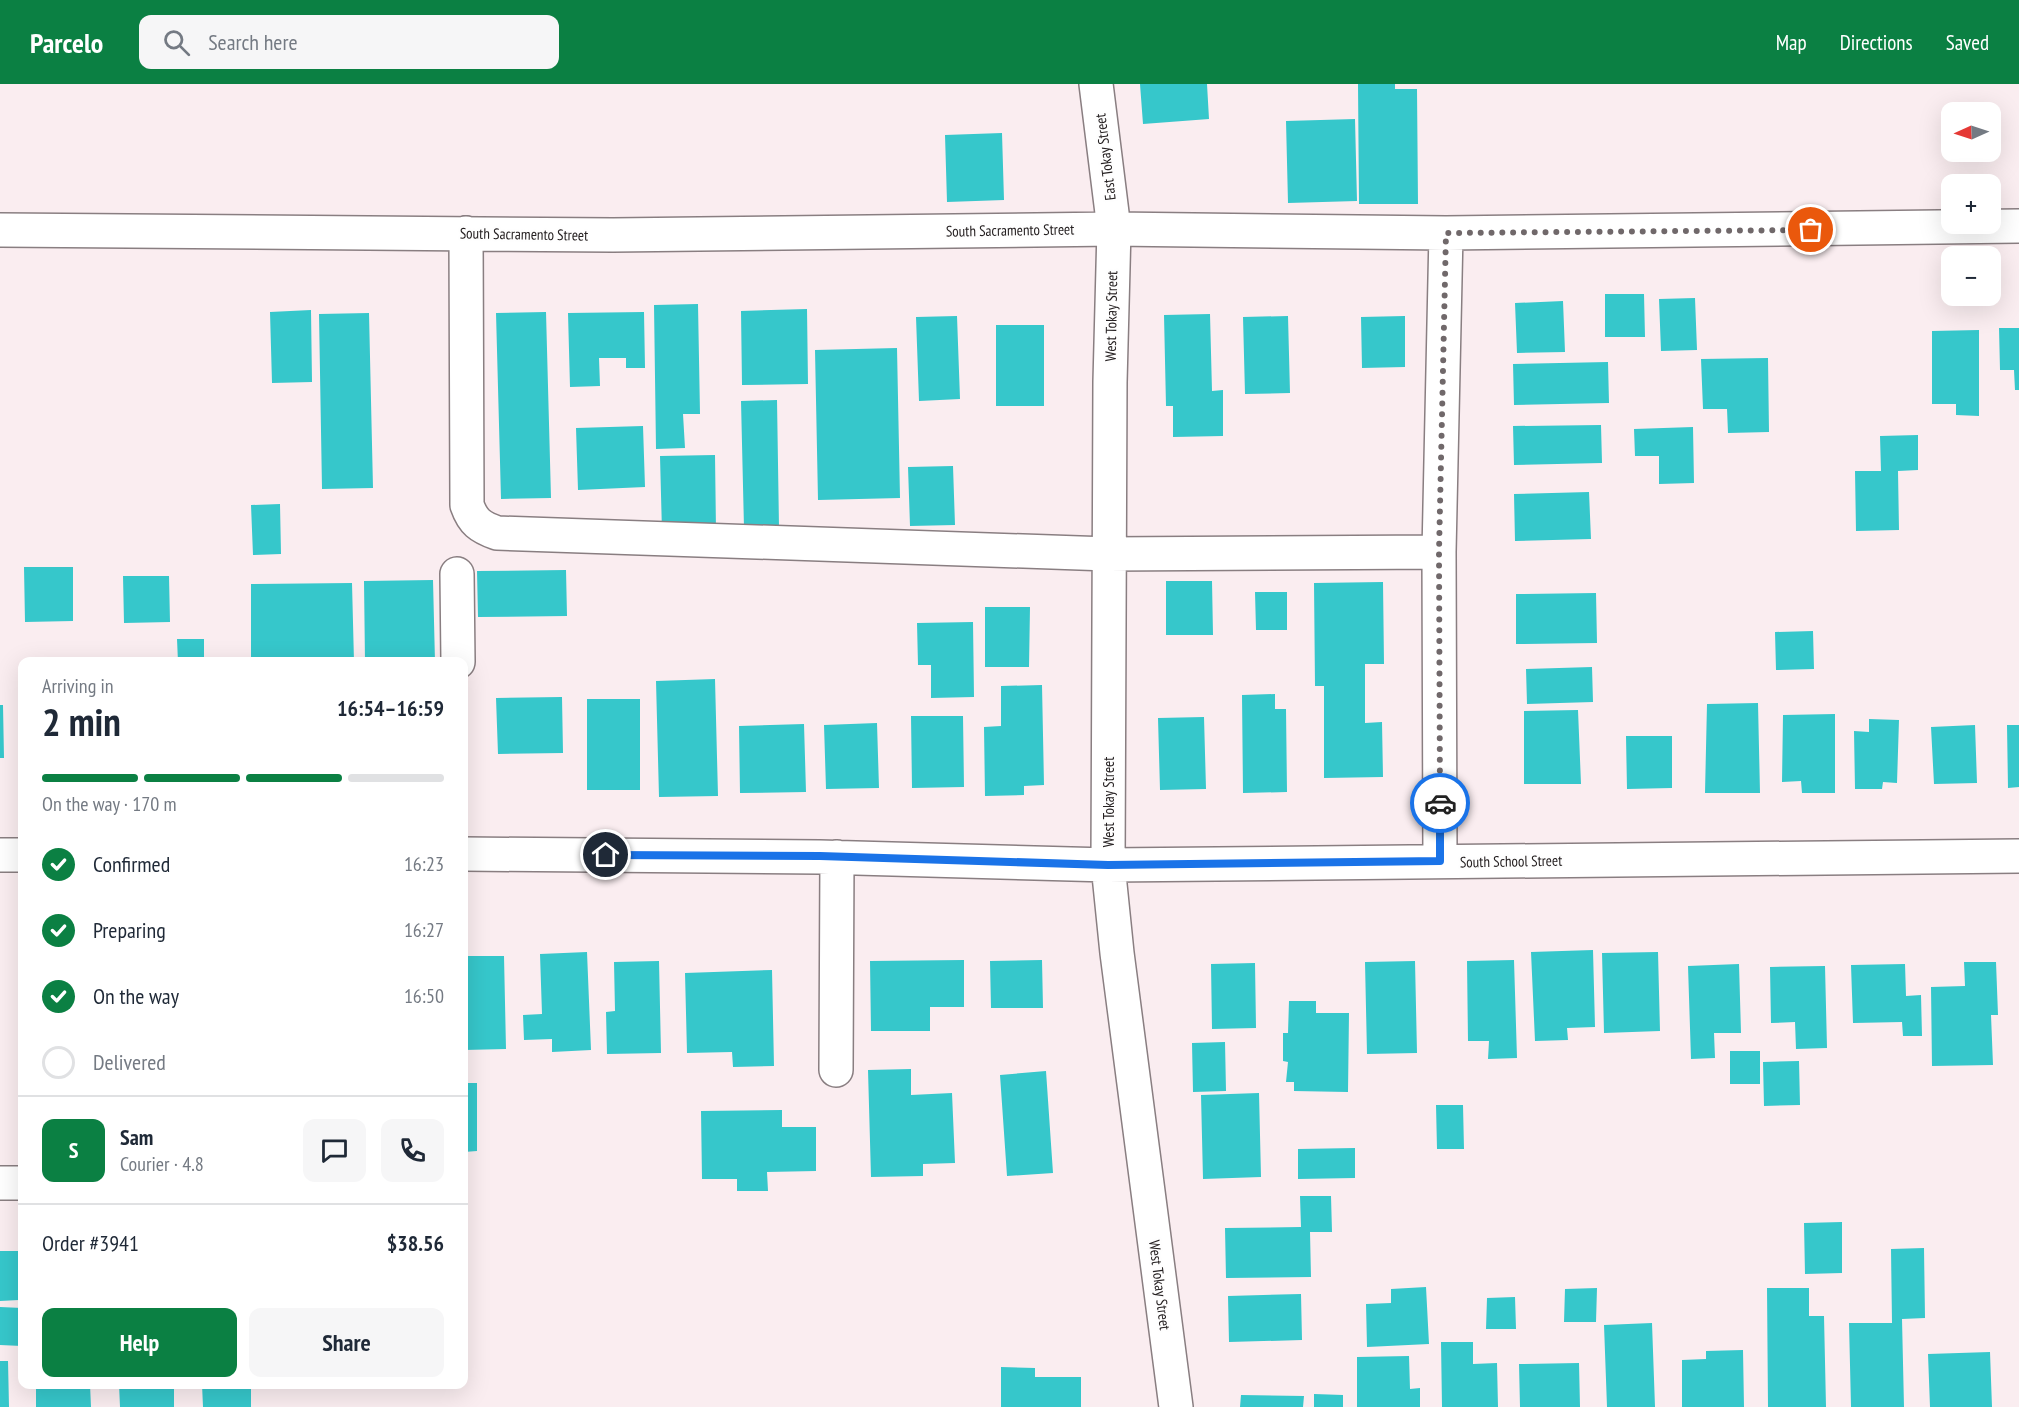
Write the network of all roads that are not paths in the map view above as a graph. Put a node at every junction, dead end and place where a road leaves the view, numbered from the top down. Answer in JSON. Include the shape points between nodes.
{"nodes":[{"id":1,"x":1096,"y":84,"type":"edge"},
{"id":2,"x":2019,"y":226,"type":"edge"},
{"id":3,"x":1114,"y":229,"type":"junction"},
{"id":4,"x":0,"y":230,"type":"edge"},
{"id":5,"x":466,"y":233,"type":"junction"},
{"id":6,"x":1446,"y":233,"type":"junction"},
{"id":7,"x":1439,"y":552,"type":"junction"},
{"id":8,"x":1108,"y":554,"type":"junction"},
{"id":9,"x":457,"y":574,"type":"dead end"},
{"id":10,"x":458,"y":657,"type":"edge"},
{"id":11,"x":468,"y":854,"type":"edge"},
{"id":12,"x":0,"y":855,"type":"edge"},
{"id":13,"x":18,"y":855,"type":"edge"},
{"id":14,"x":2019,"y":856,"type":"edge"},
{"id":15,"x":837,"y":857,"type":"junction"},
{"id":16,"x":1440,"y":861,"type":"junction"},
{"id":17,"x":1108,"y":865,"type":"junction"},
{"id":18,"x":836,"y":1070,"type":"dead end"},
{"id":19,"x":0,"y":1183,"type":"edge"},
{"id":20,"x":18,"y":1183,"type":"edge"},
{"id":21,"x":1176,"y":1407,"type":"edge"}],
"edges":[{"from":1,"to":3,"type":"street","name":"East Tokay Street"},
{"from":2,"to":6,"type":"street","name":"South Sacramento Street"},
{"from":3,"to":5,"type":"street","name":"South Sacramento Street"},
{"from":3,"to":6,"type":"street","name":"South Sacramento Street"},
{"from":3,"to":8,"type":"street","name":"West Tokay Street"},
{"from":4,"to":5,"type":"street","name":"South Sacramento Street"},
{"from":5,"to":8,"type":"street","via":[[467,505],[482,528],[497,533]]},
{"from":6,"to":7,"type":"street"},
{"from":7,"to":8,"type":"street"},
{"from":7,"to":16,"type":"street"},
{"from":8,"to":17,"type":"street","name":"West Tokay Street"},
{"from":9,"to":10,"type":"street"},
{"from":11,"to":15,"type":"street","name":"South School Street"},
{"from":12,"to":13,"type":"street"},
{"from":14,"to":16,"type":"street","name":"South School Street"},
{"from":15,"to":17,"type":"street","name":"South School Street"},
{"from":15,"to":18,"type":"street"},
{"from":16,"to":17,"type":"street","name":"South School Street"},
{"from":17,"to":21,"type":"street","name":"West Tokay Street"},
{"from":19,"to":20,"type":"street"}]}
